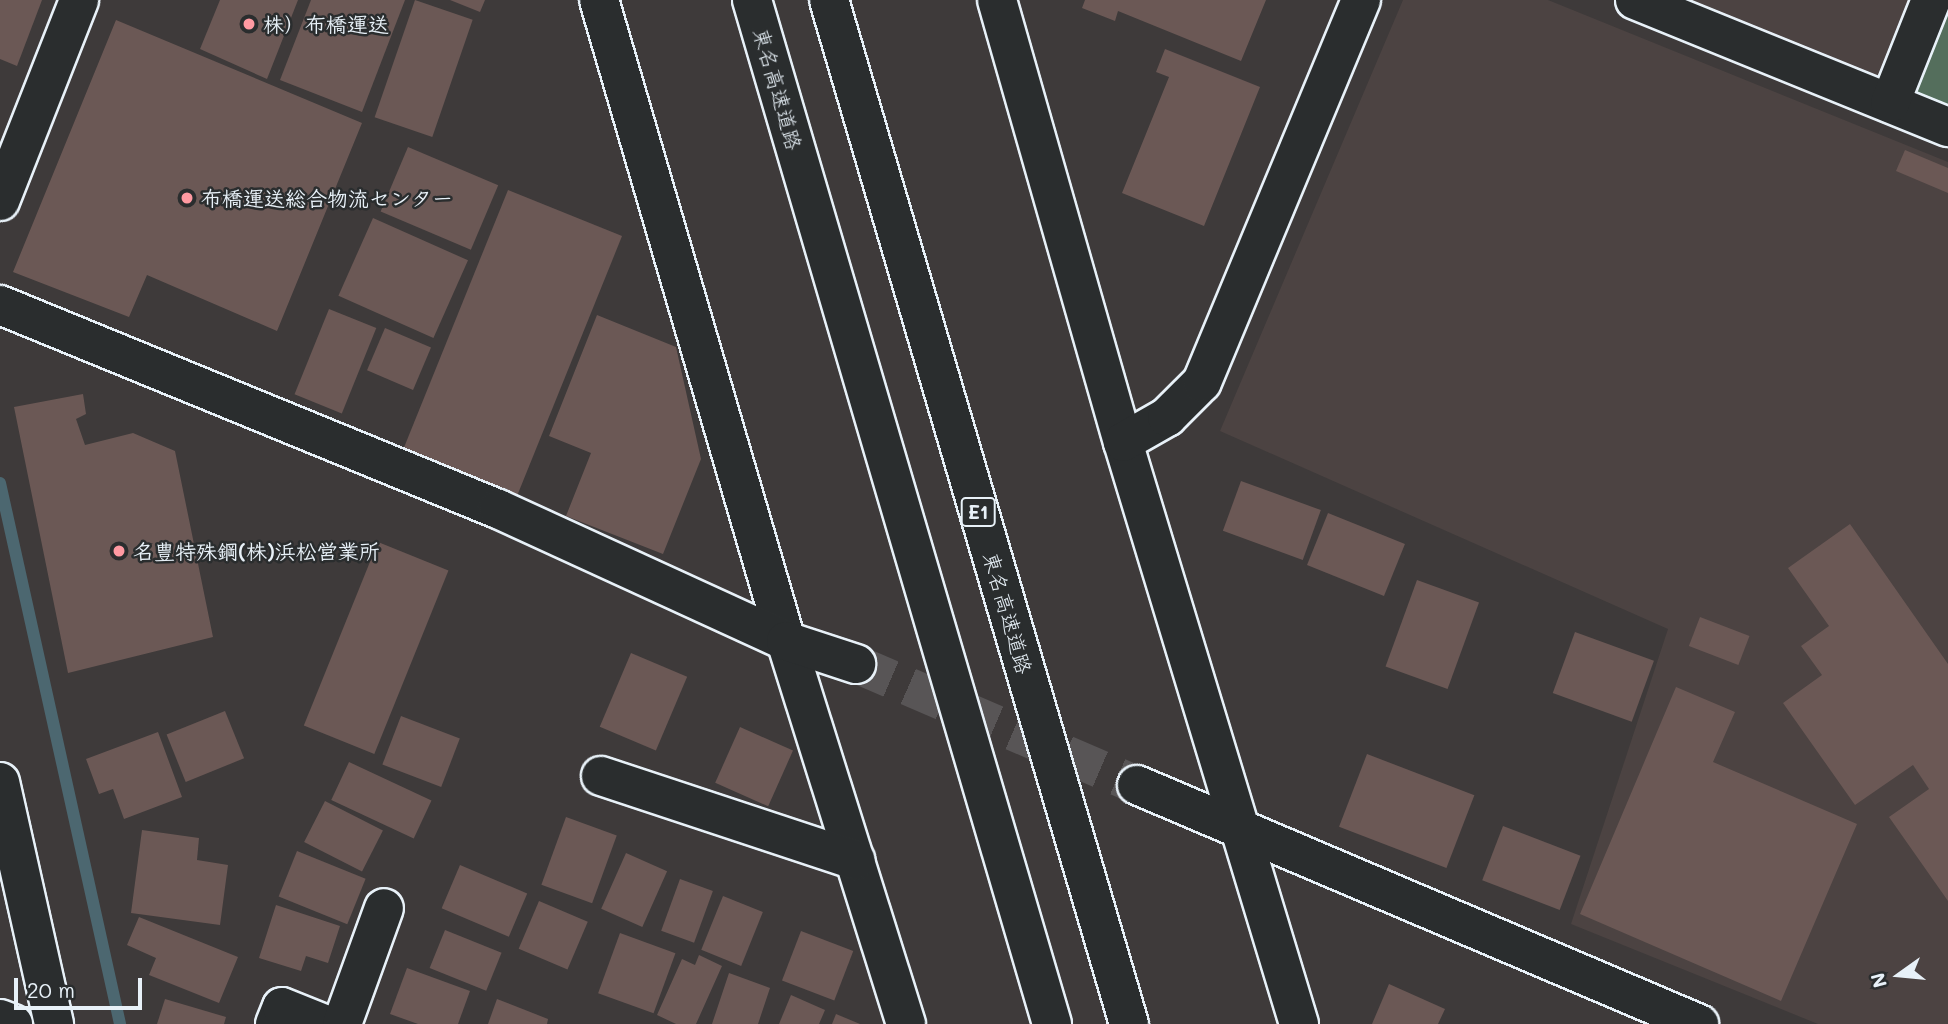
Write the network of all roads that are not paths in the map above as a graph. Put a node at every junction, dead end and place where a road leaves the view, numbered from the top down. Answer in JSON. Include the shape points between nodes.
{"nodes":[{"id":1,"x":79,"y":0,"type":"edge"},
{"id":2,"x":599,"y":0,"type":"edge"},
{"id":3,"x":752,"y":0,"type":"edge"},
{"id":4,"x":829,"y":0,"type":"edge"},
{"id":5,"x":997,"y":0,"type":"edge"},
{"id":6,"x":1361,"y":0,"type":"edge"},
{"id":7,"x":1635,"y":0,"type":"edge"},
{"id":8,"x":1931,"y":0,"type":"edge"},
{"id":9,"x":1890,"y":103,"type":"junction"},
{"id":10,"x":1948,"y":127,"type":"edge"},
{"id":11,"x":0,"y":201,"type":"edge"},
{"id":12,"x":0,"y":304,"type":"edge"},
{"id":13,"x":1123,"y":442,"type":"junction"},
{"id":14,"x":786,"y":641,"type":"junction"},
{"id":15,"x":856,"y":664,"type":"tunnel mouth"},
{"id":16,"x":601,"y":776,"type":"dead end"},
{"id":17,"x":0,"y":782,"type":"edge"},
{"id":18,"x":1137,"y":785,"type":"tunnel mouth"},
{"id":19,"x":1240,"y":830,"type":"junction"},
{"id":20,"x":855,"y":860,"type":"junction"},
{"id":21,"x":384,"y":908,"type":"dead end"},
{"id":22,"x":0,"y":1018,"type":"edge"},
{"id":23,"x":13,"y":1024,"type":"edge"},
{"id":24,"x":54,"y":1024,"type":"edge"},
{"id":25,"x":275,"y":1024,"type":"edge"},
{"id":26,"x":324,"y":1024,"type":"edge"},
{"id":27,"x":342,"y":1024,"type":"edge"},
{"id":28,"x":906,"y":1024,"type":"edge"},
{"id":29,"x":1052,"y":1024,"type":"edge"},
{"id":30,"x":1129,"y":1024,"type":"edge"},
{"id":31,"x":1299,"y":1024,"type":"edge"},
{"id":32,"x":1699,"y":1024,"type":"edge"}],
"edges":[{"from":1,"to":11,"type":"main road"},
{"from":2,"to":14,"type":"main road"},
{"from":3,"to":29,"type":"main road","name":"東名高速道路"},
{"from":4,"to":30,"type":"main road","name":"東名高速道路","number":"E1"},
{"from":5,"to":13,"type":"main road"},
{"from":6,"to":13,"type":"main road","via":[[1202,382],[1167,417]]},
{"from":7,"to":9,"type":"main road"},
{"from":8,"to":9,"type":"main road"},
{"from":9,"to":10,"type":"main road"},
{"from":12,"to":14,"type":"main road","via":[[498,509]]},
{"from":13,"to":19,"type":"main road"},
{"from":14,"to":15,"type":"main road"},
{"from":14,"to":20,"type":"main road"},
{"from":16,"to":20,"type":"main road"},
{"from":17,"to":24,"type":"main road"},
{"from":18,"to":19,"type":"main road"},
{"from":19,"to":31,"type":"main road"},
{"from":19,"to":32,"type":"main road"},
{"from":20,"to":28,"type":"main road"},
{"from":21,"to":27,"type":"main road"},
{"from":22,"to":23,"type":"main road"},
{"from":25,"to":26,"type":"main road","via":[[282,1007]]}]}
